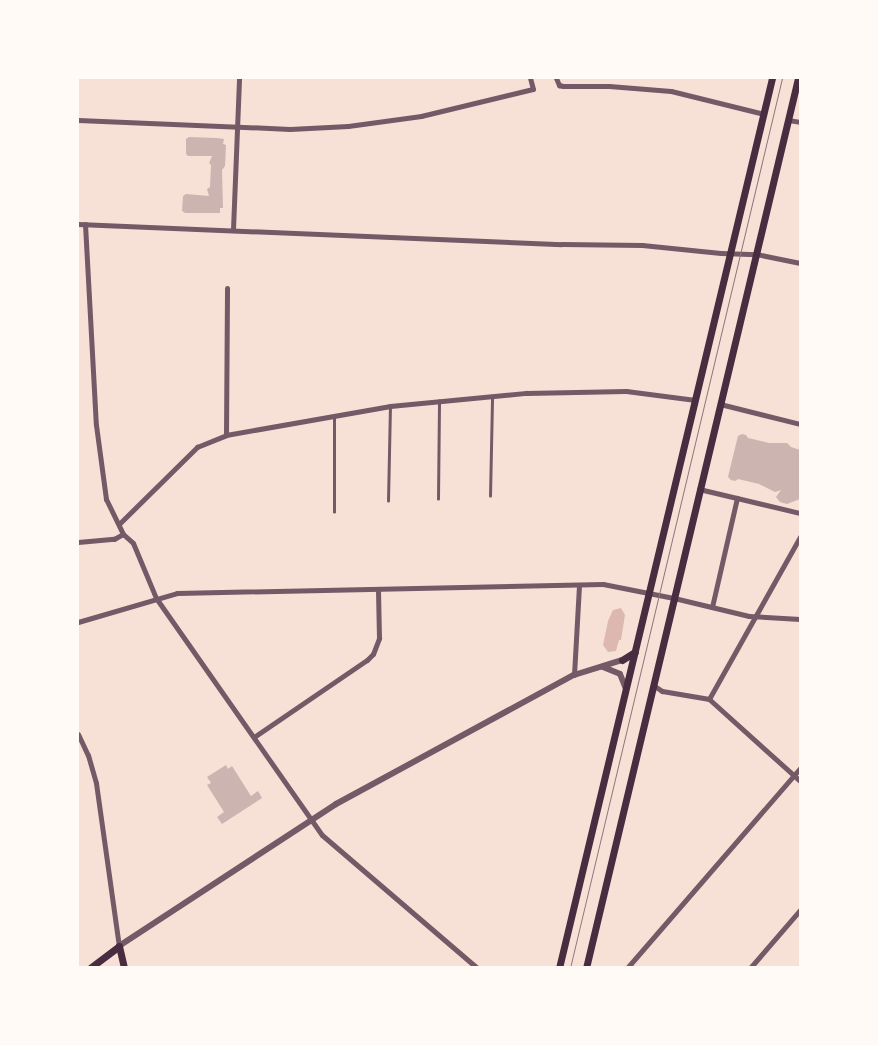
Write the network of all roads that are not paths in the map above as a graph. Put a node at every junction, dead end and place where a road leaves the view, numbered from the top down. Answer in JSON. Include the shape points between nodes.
{"nodes":[{"id":1,"x":239,"y":78,"type":"edge"},
{"id":2,"x":530,"y":78,"type":"edge"},
{"id":3,"x":556,"y":78,"type":"edge"},
{"id":4,"x":772,"y":78,"type":"edge"},
{"id":5,"x":798,"y":78,"type":"edge"},
{"id":6,"x":764,"y":114,"type":"junction"},
{"id":7,"x":78,"y":120,"type":"edge"},
{"id":8,"x":788,"y":120,"type":"junction"},
{"id":9,"x":800,"y":122,"type":"edge"},
{"id":10,"x":238,"y":126,"type":"junction"},
{"id":11,"x":78,"y":224,"type":"edge"},
{"id":12,"x":85,"y":224,"type":"junction"},
{"id":13,"x":233,"y":229,"type":"junction"},
{"id":14,"x":730,"y":254,"type":"junction"},
{"id":15,"x":756,"y":254,"type":"junction"},
{"id":16,"x":800,"y":263,"type":"edge"},
{"id":17,"x":227,"y":288,"type":"dead end"},
{"id":18,"x":492,"y":396,"type":"junction"},
{"id":19,"x":695,"y":400,"type":"junction"},
{"id":20,"x":439,"y":401,"type":"junction"},
{"id":21,"x":720,"y":404,"type":"junction"},
{"id":22,"x":390,"y":406,"type":"junction"},
{"id":23,"x":334,"y":416,"type":"junction"},
{"id":24,"x":800,"y":424,"type":"edge"},
{"id":25,"x":226,"y":435,"type":"junction"},
{"id":26,"x":699,"y":489,"type":"junction"},
{"id":27,"x":490,"y":496,"type":"dead end"},
{"id":28,"x":737,"y":498,"type":"junction"},
{"id":29,"x":438,"y":499,"type":"dead end"},
{"id":30,"x":388,"y":501,"type":"dead end"},
{"id":31,"x":334,"y":512,"type":"dead end"},
{"id":32,"x":800,"y":513,"type":"edge"},
{"id":33,"x":119,"y":524,"type":"junction"},
{"id":34,"x":124,"y":534,"type":"junction"},
{"id":35,"x":800,"y":537,"type":"edge"},
{"id":36,"x":78,"y":542,"type":"edge"},
{"id":37,"x":579,"y":585,"type":"junction"},
{"id":38,"x":378,"y":589,"type":"junction"},
{"id":39,"x":650,"y":593,"type":"junction"},
{"id":40,"x":156,"y":598,"type":"junction"},
{"id":41,"x":674,"y":598,"type":"junction"},
{"id":42,"x":712,"y":607,"type":"junction"},
{"id":43,"x":757,"y":616,"type":"junction"},
{"id":44,"x":800,"y":619,"type":"edge"},
{"id":45,"x":78,"y":622,"type":"edge"},
{"id":46,"x":636,"y":652,"type":"junction"},
{"id":47,"x":622,"y":660,"type":"joint"},
{"id":48,"x":602,"y":667,"type":"junction"},
{"id":49,"x":574,"y":675,"type":"junction"},
{"id":50,"x":653,"y":684,"type":"junction"},
{"id":51,"x":627,"y":689,"type":"junction"},
{"id":52,"x":709,"y":699,"type":"junction"},
{"id":53,"x":78,"y":734,"type":"edge"},
{"id":54,"x":254,"y":737,"type":"junction"},
{"id":55,"x":800,"y":768,"type":"edge"},
{"id":56,"x":794,"y":775,"type":"junction"},
{"id":57,"x":800,"y":781,"type":"edge"},
{"id":58,"x":312,"y":821,"type":"junction"},
{"id":59,"x":800,"y":910,"type":"edge"},
{"id":60,"x":119,"y":946,"type":"junction"},
{"id":61,"x":90,"y":968,"type":"edge"},
{"id":62,"x":124,"y":968,"type":"edge"},
{"id":63,"x":477,"y":968,"type":"edge"},
{"id":64,"x":559,"y":968,"type":"edge"},
{"id":65,"x":586,"y":968,"type":"edge"},
{"id":66,"x":627,"y":968,"type":"edge"},
{"id":67,"x":750,"y":968,"type":"edge"}],
"edges":[{"from":1,"to":10,"type":"street"},
{"from":2,"to":10,"type":"street","via":[[533,90],[379,123],[297,129]]},
{"from":3,"to":6,"type":"street","via":[[563,86],[671,90]]},
{"from":4,"to":6,"type":"main road"},
{"from":5,"to":8,"type":"main road"},
{"from":6,"to":14,"type":"main road"},
{"from":7,"to":10,"type":"street"},
{"from":8,"to":9,"type":"street"},
{"from":8,"to":15,"type":"main road"},
{"from":10,"to":13,"type":"street"},
{"from":11,"to":12,"type":"street"},
{"from":12,"to":13,"type":"street"},
{"from":12,"to":33,"type":"street","via":[[96,424],[106,499]]},
{"from":13,"to":14,"type":"street","via":[[642,245]]},
{"from":14,"to":15,"type":"street"},
{"from":14,"to":19,"type":"main road"},
{"from":15,"to":16,"type":"street"},
{"from":15,"to":21,"type":"main road"},
{"from":17,"to":25,"type":"street"},
{"from":18,"to":19,"type":"street","via":[[626,391]]},
{"from":18,"to":20,"type":"street"},
{"from":18,"to":27,"type":"lane"},
{"from":19,"to":39,"type":"main road"},
{"from":20,"to":22,"type":"street"},
{"from":20,"to":29,"type":"lane"},
{"from":21,"to":24,"type":"street"},
{"from":21,"to":26,"type":"main road"},
{"from":22,"to":23,"type":"street"},
{"from":22,"to":30,"type":"lane"},
{"from":23,"to":25,"type":"street"},
{"from":23,"to":31,"type":"lane"},
{"from":25,"to":33,"type":"street","via":[[197,447]]},
{"from":26,"to":28,"type":"street"},
{"from":26,"to":41,"type":"main road"},
{"from":28,"to":32,"type":"street"},
{"from":28,"to":42,"type":"street"},
{"from":33,"to":34,"type":"street"},
{"from":34,"to":36,"type":"street","via":[[114,539]]},
{"from":34,"to":40,"type":"street","via":[[133,544]]},
{"from":35,"to":43,"type":"street"},
{"from":37,"to":38,"type":"street"},
{"from":37,"to":39,"type":"street","via":[[603,584]]},
{"from":37,"to":49,"type":"street"},
{"from":38,"to":40,"type":"street","via":[[177,593]]},
{"from":38,"to":54,"type":"street","via":[[379,638],[373,654]]},
{"from":39,"to":41,"type":"street"},
{"from":39,"to":46,"type":"main road"},
{"from":40,"to":45,"type":"street"},
{"from":40,"to":54,"type":"street"},
{"from":41,"to":42,"type":"street"},
{"from":41,"to":50,"type":"main road"},
{"from":42,"to":43,"type":"street"},
{"from":43,"to":44,"type":"street"},
{"from":43,"to":52,"type":"street"},
{"from":46,"to":47,"type":"main road"},
{"from":46,"to":51,"type":"main road"},
{"from":47,"to":48,"type":"street"},
{"from":48,"to":49,"type":"street"},
{"from":48,"to":51,"type":"street","via":[[620,674]]},
{"from":49,"to":58,"type":"street","via":[[336,804]]},
{"from":50,"to":52,"type":"street","via":[[662,691]]},
{"from":50,"to":65,"type":"main road"},
{"from":51,"to":64,"type":"main road"},
{"from":52,"to":56,"type":"street"},
{"from":53,"to":60,"type":"street","via":[[96,783]]},
{"from":54,"to":58,"type":"street"},
{"from":55,"to":56,"type":"street"},
{"from":56,"to":57,"type":"street"},
{"from":56,"to":66,"type":"street"},
{"from":58,"to":60,"type":"street"},
{"from":58,"to":63,"type":"street","via":[[326,839]]},
{"from":59,"to":67,"type":"street"},
{"from":60,"to":61,"type":"main road"},
{"from":60,"to":62,"type":"main road"}]}
